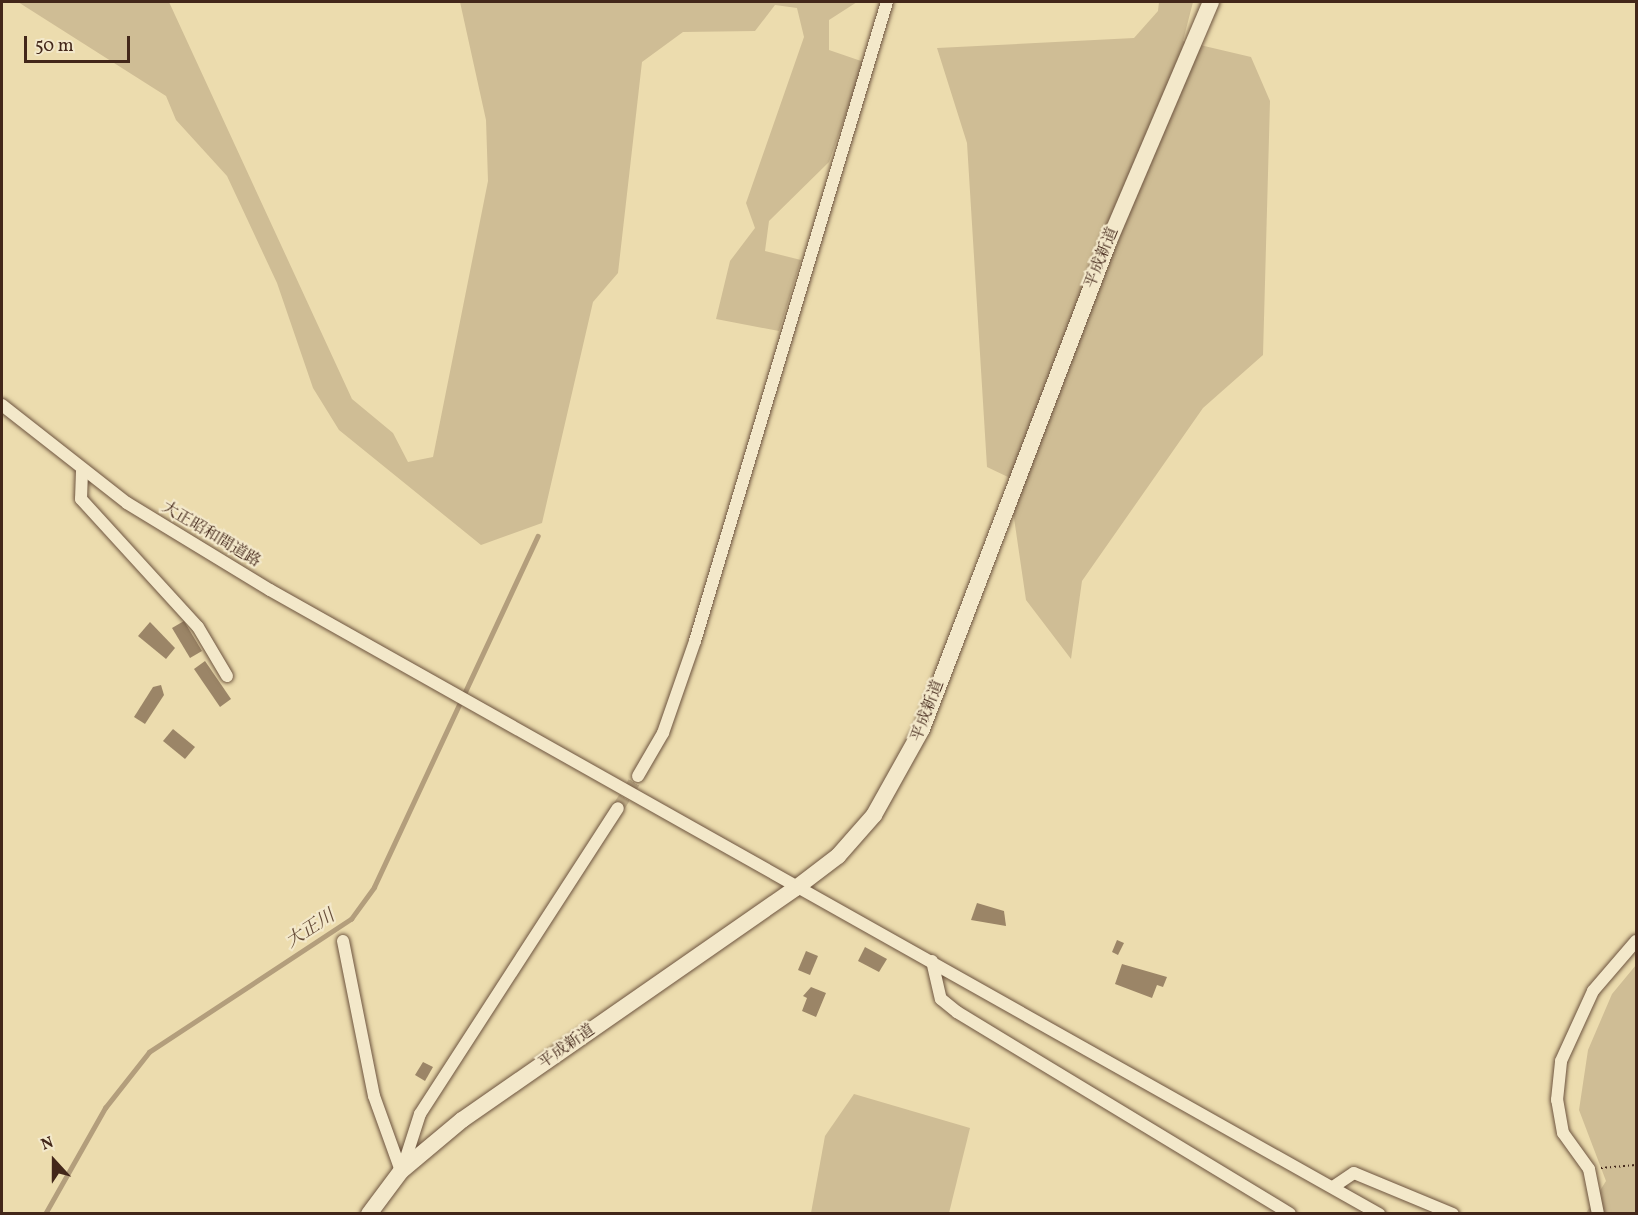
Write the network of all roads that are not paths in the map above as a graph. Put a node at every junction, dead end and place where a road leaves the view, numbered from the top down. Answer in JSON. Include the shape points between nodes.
{"nodes":[{"id":1,"x":887,"y":2,"type":"edge"},
{"id":2,"x":1211,"y":2,"type":"edge"},
{"id":3,"x":2,"y":405,"type":"edge"},
{"id":4,"x":82,"y":471,"type":"junction"},
{"id":5,"x":227,"y":676,"type":"dead end"},
{"id":6,"x":638,"y":776,"type":"tunnel mouth"},
{"id":7,"x":618,"y":808,"type":"tunnel mouth"},
{"id":8,"x":796,"y":888,"type":"junction"},
{"id":9,"x":1636,"y":941,"type":"edge"},
{"id":10,"x":343,"y":942,"type":"dead end"},
{"id":11,"x":932,"y":962,"type":"junction"},
{"id":12,"x":401,"y":1172,"type":"junction"},
{"id":13,"x":1332,"y":1187,"type":"junction"},
{"id":14,"x":369,"y":1214,"type":"edge"},
{"id":15,"x":1290,"y":1214,"type":"edge"},
{"id":16,"x":1379,"y":1214,"type":"edge"},
{"id":17,"x":1453,"y":1214,"type":"edge"},
{"id":18,"x":1598,"y":1214,"type":"edge"}],
"edges":[{"from":1,"to":6,"type":"street","via":[[706,607],[663,733]]},
{"from":2,"to":8,"type":"street","name":"平成新道","via":[[1109,240],[904,770],[874,815],[838,855]]},
{"from":3,"to":4,"type":"street","name":"大正昭和間道路"},
{"from":4,"to":5,"type":"street","via":[[81,499],[198,627]]},
{"from":4,"to":8,"type":"street","name":"大正昭和間道路","via":[[270,590]]},
{"from":7,"to":12,"type":"street","via":[[420,1114]]},
{"from":8,"to":11,"type":"street","name":"大正昭和間道路"},
{"from":8,"to":12,"type":"street","name":"平成新道","via":[[462,1120]]},
{"from":9,"to":18,"type":"street","via":[[1593,991],[1561,1061],[1557,1100],[1563,1133],[1589,1169]]},
{"from":10,"to":12,"type":"street","via":[[374,1096]]},
{"from":11,"to":13,"type":"street","name":"大正昭和間道路"},
{"from":11,"to":15,"type":"street","via":[[941,999],[957,1012]]},
{"from":12,"to":14,"type":"street","name":"平成新道"},
{"from":13,"to":16,"type":"street","name":"大正昭和間道路"},
{"from":13,"to":17,"type":"street","via":[[1354,1173]]}]}
